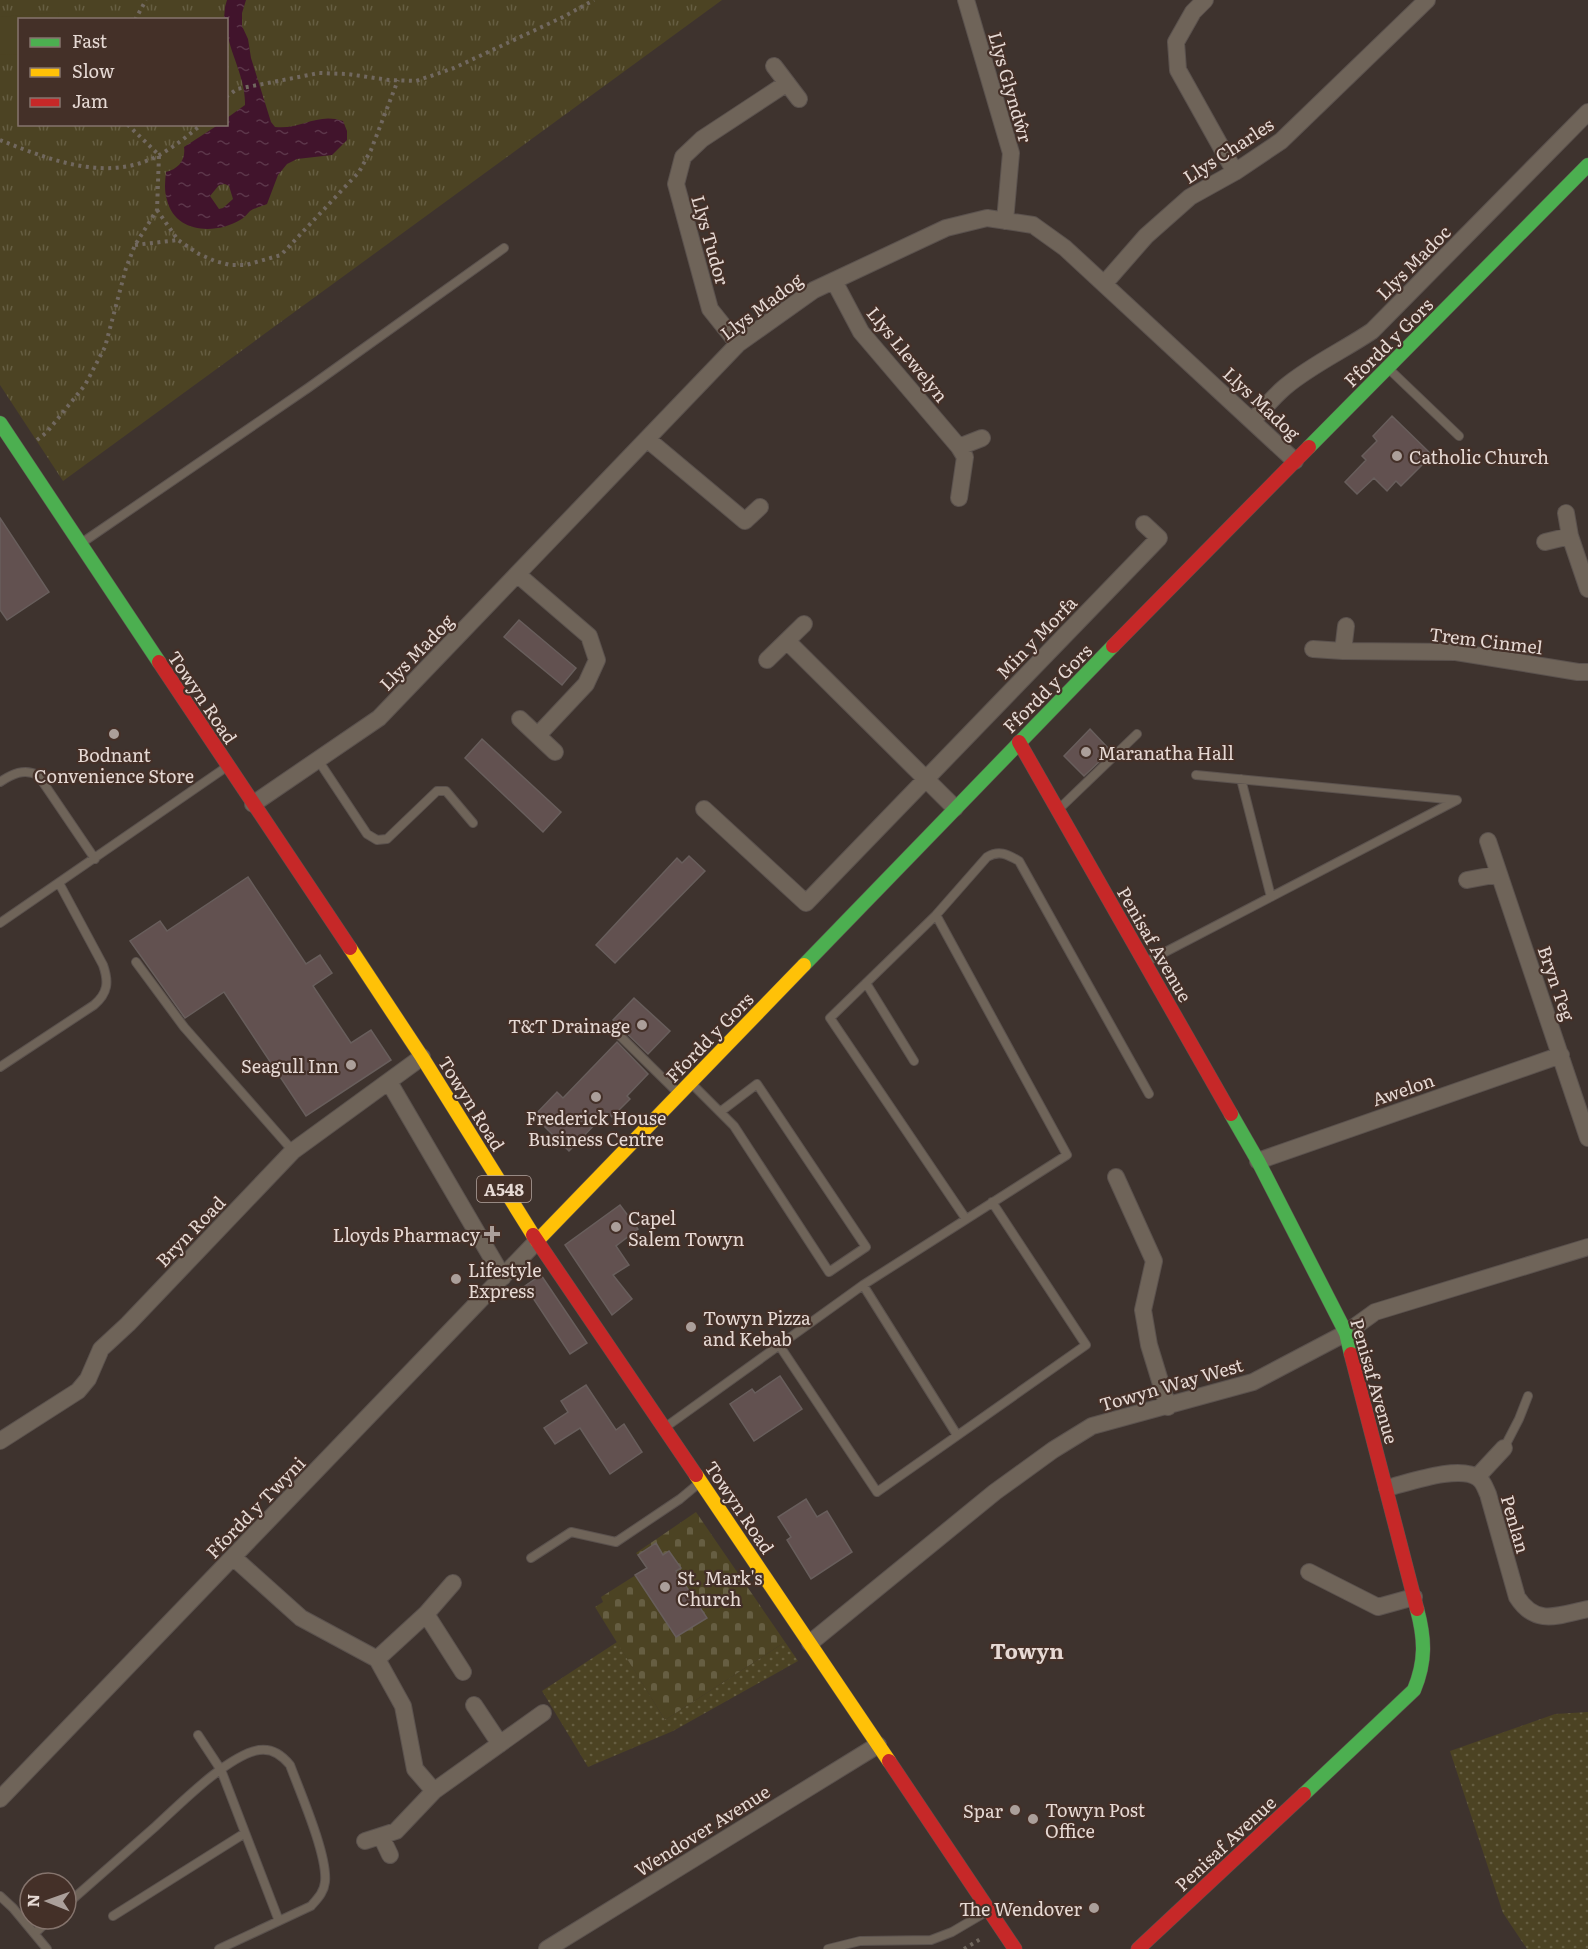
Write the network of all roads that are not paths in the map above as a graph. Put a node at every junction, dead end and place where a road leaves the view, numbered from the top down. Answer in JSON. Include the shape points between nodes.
{"nodes":[{"id":1,"x":966,"y":0,"type":"edge"},
{"id":2,"x":1205,"y":0,"type":"edge"},
{"id":3,"x":1427,"y":0,"type":"edge"},
{"id":4,"x":774,"y":66,"type":"dead end"},
{"id":5,"x":787,"y":83,"type":"junction"},
{"id":6,"x":799,"y":99,"type":"dead end"},
{"id":7,"x":1588,"y":112,"type":"edge"},
{"id":8,"x":1588,"y":165,"type":"edge"},
{"id":9,"x":1235,"y":172,"type":"junction"},
{"id":10,"x":1005,"y":221,"type":"junction"},
{"id":11,"x":504,"y":248,"type":"dead end"},
{"id":12,"x":834,"y":281,"type":"junction"},
{"id":13,"x":1104,"y":284,"type":"junction"},
{"id":14,"x":738,"y":344,"type":"junction"},
{"id":15,"x":1388,"y":368,"type":"junction"},
{"id":16,"x":1252,"y":421,"type":"junction"},
{"id":17,"x":0,"y":423,"type":"edge"},
{"id":18,"x":1459,"y":436,"type":"dead end"},
{"id":19,"x":982,"y":438,"type":"dead end"},
{"id":20,"x":647,"y":439,"type":"junction"},
{"id":21,"x":959,"y":447,"type":"junction"},
{"id":22,"x":1295,"y":461,"type":"junction"},
{"id":23,"x":959,"y":498,"type":"dead end"},
{"id":24,"x":760,"y":507,"type":"dead end"},
{"id":25,"x":1566,"y":513,"type":"dead end"},
{"id":26,"x":1144,"y":524,"type":"dead end"},
{"id":27,"x":1570,"y":536,"type":"junction"},
{"id":28,"x":1545,"y":542,"type":"dead end"},
{"id":29,"x":80,"y":544,"type":"junction"},
{"id":30,"x":518,"y":574,"type":"junction"},
{"id":31,"x":1588,"y":589,"type":"edge"},
{"id":32,"x":804,"y":624,"type":"dead end"},
{"id":33,"x":1346,"y":626,"type":"dead end"},
{"id":34,"x":787,"y":641,"type":"junction"},
{"id":35,"x":1313,"y":649,"type":"dead end"},
{"id":36,"x":1343,"y":651,"type":"junction"},
{"id":37,"x":767,"y":660,"type":"dead end"},
{"id":38,"x":1588,"y":672,"type":"edge"},
{"id":39,"x":520,"y":719,"type":"dead end"},
{"id":40,"x":1137,"y":734,"type":"dead end"},
{"id":41,"x":538,"y":735,"type":"junction"},
{"id":42,"x":1018,"y":742,"type":"junction"},
{"id":43,"x":555,"y":752,"type":"dead end"},
{"id":44,"x":318,"y":760,"type":"junction"},
{"id":45,"x":228,"y":766,"type":"junction"},
{"id":46,"x":1196,"y":775,"type":"dead end"},
{"id":47,"x":926,"y":779,"type":"junction"},
{"id":48,"x":1241,"y":779,"type":"junction"},
{"id":49,"x":0,"y":782,"type":"edge"},
{"id":50,"x":253,"y":804,"type":"junction"},
{"id":51,"x":955,"y":808,"type":"junction"},
{"id":52,"x":704,"y":809,"type":"dead end"},
{"id":53,"x":1058,"y":810,"type":"junction"},
{"id":54,"x":473,"y":823,"type":"dead end"},
{"id":55,"x":1488,"y":841,"type":"dead end"},
{"id":56,"x":95,"y":859,"type":"junction"},
{"id":57,"x":1499,"y":874,"type":"junction"},
{"id":58,"x":1467,"y":880,"type":"dead end"},
{"id":59,"x":59,"y":884,"type":"junction"},
{"id":60,"x":1271,"y":897,"type":"junction"},
{"id":61,"x":936,"y":915,"type":"junction"},
{"id":62,"x":0,"y":923,"type":"edge"},
{"id":63,"x":136,"y":962,"type":"dead end"},
{"id":64,"x":1145,"y":963,"type":"junction"},
{"id":65,"x":866,"y":983,"type":"junction"},
{"id":66,"x":613,"y":1029,"type":"dead end"},
{"id":67,"x":1561,"y":1055,"type":"junction"},
{"id":68,"x":422,"y":1057,"type":"junction"},
{"id":69,"x":914,"y":1061,"type":"dead end"},
{"id":70,"x":0,"y":1067,"type":"edge"},
{"id":71,"x":389,"y":1082,"type":"junction"},
{"id":72,"x":690,"y":1082,"type":"junction"},
{"id":73,"x":679,"y":1094,"type":"junction"},
{"id":74,"x":1149,"y":1094,"type":"dead end"},
{"id":75,"x":720,"y":1112,"type":"junction"},
{"id":76,"x":1588,"y":1138,"type":"edge"},
{"id":77,"x":293,"y":1151,"type":"junction"},
{"id":78,"x":1258,"y":1161,"type":"junction"},
{"id":79,"x":1116,"y":1177,"type":"dead end"},
{"id":80,"x":992,"y":1202,"type":"junction"},
{"id":81,"x":966,"y":1219,"type":"junction"},
{"id":82,"x":537,"y":1241,"type":"junction"},
{"id":83,"x":1588,"y":1247,"type":"edge"},
{"id":84,"x":503,"y":1277,"type":"junction"},
{"id":85,"x":863,"y":1285,"type":"junction"},
{"id":86,"x":1346,"y":1333,"type":"junction"},
{"id":87,"x":779,"y":1345,"type":"junction"},
{"id":88,"x":1528,"y":1396,"type":"dead end"},
{"id":89,"x":1168,"y":1407,"type":"junction"},
{"id":90,"x":664,"y":1428,"type":"junction"},
{"id":91,"x":957,"y":1435,"type":"junction"},
{"id":92,"x":0,"y":1441,"type":"edge"},
{"id":93,"x":1504,"y":1448,"type":"joint"},
{"id":94,"x":1477,"y":1477,"type":"junction"},
{"id":95,"x":700,"y":1482,"type":"junction"},
{"id":96,"x":1387,"y":1488,"type":"junction"},
{"id":97,"x":233,"y":1557,"type":"junction"},
{"id":98,"x":531,"y":1557,"type":"dead end"},
{"id":99,"x":1309,"y":1572,"type":"dead end"},
{"id":100,"x":453,"y":1583,"type":"dead end"},
{"id":101,"x":1414,"y":1597,"type":"junction"},
{"id":102,"x":1588,"y":1609,"type":"edge"},
{"id":103,"x":426,"y":1614,"type":"junction"},
{"id":104,"x":810,"y":1643,"type":"junction"},
{"id":105,"x":377,"y":1659,"type":"junction"},
{"id":106,"x":463,"y":1672,"type":"dead end"},
{"id":107,"x":474,"y":1705,"type":"dead end"},
{"id":108,"x":543,"y":1713,"type":"dead end"},
{"id":109,"x":198,"y":1735,"type":"dead end"},
{"id":110,"x":500,"y":1744,"type":"junction"},
{"id":111,"x":878,"y":1744,"type":"junction"},
{"id":112,"x":222,"y":1770,"type":"junction"},
{"id":113,"x":434,"y":1791,"type":"junction"},
{"id":114,"x":0,"y":1799,"type":"edge"},
{"id":115,"x":245,"y":1833,"type":"junction"},
{"id":116,"x":390,"y":1855,"type":"dead end"},
{"id":117,"x":78,"y":1894,"type":"edge"},
{"id":118,"x":0,"y":1896,"type":"edge"},
{"id":119,"x":989,"y":1910,"type":"junction"},
{"id":120,"x":113,"y":1917,"type":"dead end"},
{"id":121,"x":279,"y":1921,"type":"junction"},
{"id":122,"x":36,"y":1931,"type":"edge"},
{"id":123,"x":34,"y":1933,"type":"junction"},
{"id":124,"x":47,"y":1949,"type":"edge"},
{"id":125,"x":219,"y":1949,"type":"edge"},
{"id":126,"x":547,"y":1949,"type":"edge"},
{"id":127,"x":828,"y":1949,"type":"edge"},
{"id":128,"x":1015,"y":1949,"type":"edge"},
{"id":129,"x":1138,"y":1949,"type":"edge"}],
"edges":[{"from":1,"to":10,"type":"street","name":"Llys Glyndŵr","via":[[1011,153]]},
{"from":2,"to":9,"type":"street","via":[[1193,12],[1176,42],[1179,70]]},
{"from":3,"to":9,"type":"street","name":"Llys Charles","via":[[1281,141]]},
{"from":4,"to":5,"type":"street"},
{"from":5,"to":6,"type":"street"},
{"from":5,"to":14,"type":"street","name":"Llys Tudor","via":[[702,139],[682,157],[676,184],[711,309]]},
{"from":7,"to":16,"type":"street","name":"Llys Madoc","via":[[1372,331],[1313,367]]},
{"from":8,"to":15,"type":"street","name":"Ffordd y Gors"},
{"from":9,"to":13,"type":"street","name":"Llys Charles","via":[[1190,197],[1146,236]]},
{"from":10,"to":12,"type":"street","name":"Llys Madog","via":[[987,218],[946,228]]},
{"from":10,"to":13,"type":"street","name":"Llys Madog","via":[[1033,225]]},
{"from":11,"to":29,"type":"lane"},
{"from":12,"to":14,"type":"street","name":"Llys Madog","via":[[814,290]]},
{"from":12,"to":21,"type":"street","name":"Llys Llewelyn","via":[[861,332]]},
{"from":13,"to":16,"type":"street","name":"Llys Madog"},
{"from":14,"to":20,"type":"street","name":"Llys Madog"},
{"from":15,"to":18,"type":"lane"},
{"from":15,"to":22,"type":"street","name":"Ffordd y Gors"},
{"from":16,"to":22,"type":"street","name":"Llys Madog"},
{"from":17,"to":29,"type":"street","name":"Towyn Road","number":"A548"},
{"from":19,"to":21,"type":"street"},
{"from":20,"to":24,"type":"street","via":[[745,521]]},
{"from":20,"to":30,"type":"street","name":"Llys Madog"},
{"from":21,"to":23,"type":"street","via":[[965,457]]},
{"from":22,"to":42,"type":"street","name":"Ffordd y Gors"},
{"from":25,"to":27,"type":"street"},
{"from":26,"to":47,"type":"street","name":"Min y Morfa","via":[[1159,538]]},
{"from":27,"to":28,"type":"street"},
{"from":27,"to":31,"type":"street"},
{"from":29,"to":45,"type":"street","name":"Towyn Road","number":"A548"},
{"from":30,"to":41,"type":"street","via":[[589,636],[597,660],[586,684]]},
{"from":30,"to":44,"type":"street","name":"Llys Madog","via":[[379,718]]},
{"from":32,"to":34,"type":"street"},
{"from":33,"to":36,"type":"street"},
{"from":34,"to":37,"type":"street"},
{"from":34,"to":47,"type":"street"},
{"from":35,"to":36,"type":"street","name":"Trem Cinmel"},
{"from":36,"to":38,"type":"street","name":"Trem Cinmel","via":[[1456,652]]},
{"from":39,"to":41,"type":"street"},
{"from":40,"to":53,"type":"lane"},
{"from":41,"to":43,"type":"street"},
{"from":42,"to":51,"type":"street","name":"Ffordd y Gors"},
{"from":42,"to":53,"type":"street","name":"Penisaf Avenue"},
{"from":44,"to":50,"type":"street","name":"Llys Madog"},
{"from":44,"to":54,"type":"lane","via":[[367,834],[377,840],[387,839],[440,790],[446,791]]},
{"from":45,"to":50,"type":"street","name":"Towyn Road","number":"A548"},
{"from":45,"to":56,"type":"lane"},
{"from":46,"to":48,"type":"lane"},
{"from":47,"to":51,"type":"street"},
{"from":47,"to":52,"type":"street","name":"Min y Morfa","via":[[806,903]]},
{"from":48,"to":60,"type":"lane"},
{"from":48,"to":60,"type":"lane","via":[[1457,800]]},
{"from":49,"to":56,"type":"lane","via":[[19,772],[38,775]]},
{"from":50,"to":68,"type":"street","name":"Towyn Road","number":"A548"},
{"from":51,"to":72,"type":"street","name":"Ffordd y Gors"},
{"from":53,"to":64,"type":"street","name":"Penisaf Avenue"},
{"from":55,"to":57,"type":"street","name":"Bryn Teg"},
{"from":56,"to":59,"type":"lane"},
{"from":57,"to":58,"type":"street"},
{"from":57,"to":67,"type":"street","name":"Bryn Teg"},
{"from":59,"to":62,"type":"lane"},
{"from":59,"to":70,"type":"lane","via":[[103,965],[106,990],[94,1005]]},
{"from":60,"to":64,"type":"lane"},
{"from":61,"to":65,"type":"lane"},
{"from":61,"to":74,"type":"lane","via":[[987,857],[1001,853],[1019,861]]},
{"from":61,"to":80,"type":"lane","via":[[1067,1155]]},
{"from":63,"to":77,"type":"lane","via":[[184,1027]]},
{"from":64,"to":78,"type":"street","name":"Penisaf Avenue"},
{"from":65,"to":69,"type":"lane"},
{"from":65,"to":81,"type":"lane","via":[[830,1018]]},
{"from":66,"to":73,"type":"lane"},
{"from":67,"to":76,"type":"street","name":"Bryn Teg"},
{"from":67,"to":78,"type":"street","name":"Awelon"},
{"from":68,"to":71,"type":"street","name":"Bryn Road"},
{"from":68,"to":82,"type":"street","name":"Towyn Road","number":"A548"},
{"from":71,"to":77,"type":"street","name":"Bryn Road"},
{"from":71,"to":84,"type":"street"},
{"from":72,"to":73,"type":"street","name":"Ffordd y Gors"},
{"from":72,"to":75,"type":"lane"},
{"from":73,"to":82,"type":"street","name":"Ffordd y Gors"},
{"from":75,"to":75,"type":"lane","via":[[734,1126],[829,1272],[866,1248],[758,1084]]},
{"from":77,"to":92,"type":"street","name":"Bryn Road","via":[[101,1349],[88,1379],[78,1391]]},
{"from":78,"to":86,"type":"street","name":"Penisaf Avenue"},
{"from":79,"to":89,"type":"street","via":[[1154,1261],[1143,1310]]},
{"from":80,"to":81,"type":"lane"},
{"from":80,"to":91,"type":"lane","via":[[1086,1345]]},
{"from":81,"to":85,"type":"lane"},
{"from":82,"to":84,"type":"street","name":"Ffordd y Twyni"},
{"from":82,"to":90,"type":"street","name":"Towyn Road","number":"A548"},
{"from":83,"to":86,"type":"street","name":"Towyn Way West","via":[[1375,1312]]},
{"from":84,"to":97,"type":"street","name":"Ffordd y Twyni"},
{"from":85,"to":87,"type":"lane"},
{"from":85,"to":91,"type":"lane"},
{"from":86,"to":89,"type":"street","name":"Towyn Way West","via":[[1253,1382]]},
{"from":86,"to":96,"type":"street","name":"Penisaf Avenue"},
{"from":87,"to":90,"type":"lane"},
{"from":87,"to":91,"type":"lane","via":[[877,1492]]},
{"from":88,"to":93,"type":"lane"},
{"from":89,"to":104,"type":"street","name":"Towyn Way West","via":[[1092,1426],[1053,1450],[995,1492]]},
{"from":90,"to":95,"type":"street","name":"Towyn Road","number":"A548"},
{"from":93,"to":94,"type":"street"},
{"from":94,"to":96,"type":"street","via":[[1454,1472]]},
{"from":94,"to":102,"type":"street","name":"Penlan","via":[[1488,1494],[1517,1597],[1524,1608],[1534,1615],[1548,1617]]},
{"from":95,"to":98,"type":"lane","via":[[616,1542],[571,1532]]},
{"from":95,"to":104,"type":"street","name":"Towyn Road","number":"A548"},
{"from":96,"to":101,"type":"street","name":"Penisaf Avenue"},
{"from":97,"to":105,"type":"street","via":[[301,1618]]},
{"from":97,"to":114,"type":"street","name":"Ffordd y Twyni"},
{"from":99,"to":101,"type":"street","via":[[1378,1607]]},
{"from":100,"to":103,"type":"street"},
{"from":101,"to":129,"type":"street","name":"Penisaf Avenue","via":[[1425,1652],[1423,1671],[1414,1690]]},
{"from":103,"to":105,"type":"street"},
{"from":103,"to":106,"type":"street"},
{"from":104,"to":111,"type":"street","name":"Towyn Road","number":"A548"},
{"from":105,"to":113,"type":"street","via":[[403,1706],[415,1769]]},
{"from":107,"to":110,"type":"street"},
{"from":108,"to":110,"type":"street"},
{"from":109,"to":112,"type":"lane"},
{"from":110,"to":113,"type":"street"},
{"from":111,"to":119,"type":"street","name":"Towyn Road","number":"A548"},
{"from":111,"to":126,"type":"street","name":"Wendover Avenue"},
{"from":112,"to":115,"type":"lane"},
{"from":112,"to":117,"type":"lane"},
{"from":112,"to":121,"type":"lane","via":[[257,1750],[270,1750],[290,1765],[325,1864],[325,1882],[312,1906]]},
{"from":113,"to":116,"type":"street","via":[[396,1831],[373,1838]]},
{"from":115,"to":120,"type":"lane"},
{"from":115,"to":121,"type":"lane"},
{"from":118,"to":123,"type":"lane"},
{"from":119,"to":127,"type":"lane","via":[[931,1940],[860,1941]]},
{"from":119,"to":128,"type":"street","name":"Towyn Road","number":"A548"},
{"from":121,"to":125,"type":"lane"},
{"from":122,"to":123,"type":"lane"},
{"from":123,"to":124,"type":"lane"}]}
